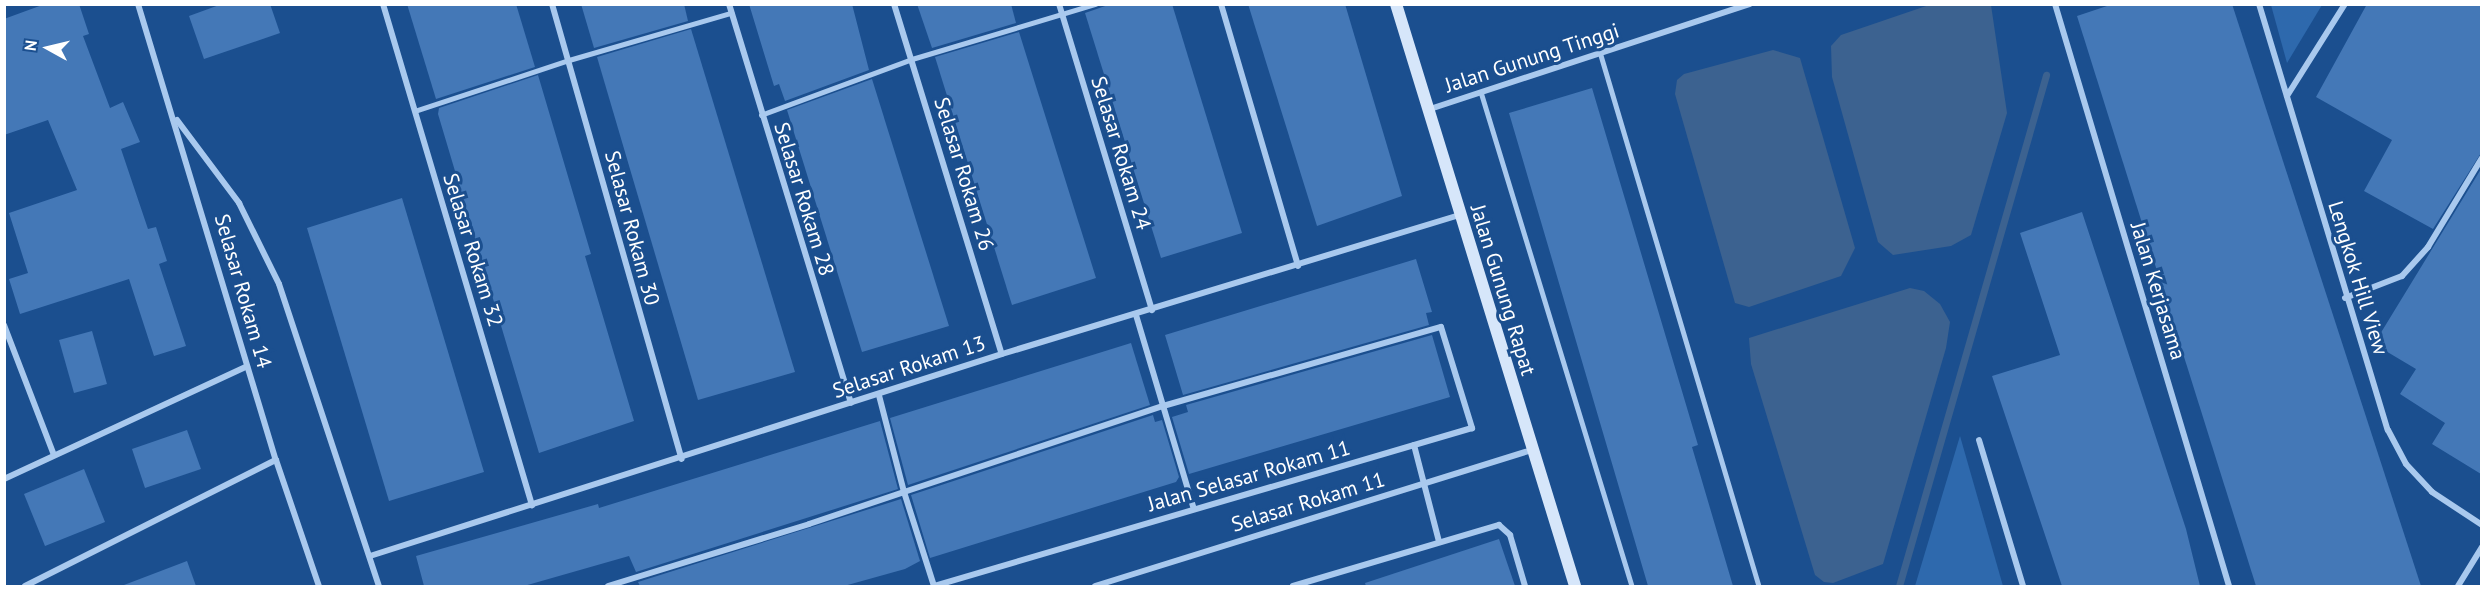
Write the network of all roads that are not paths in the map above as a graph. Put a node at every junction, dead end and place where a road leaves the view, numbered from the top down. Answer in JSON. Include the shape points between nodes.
{"nodes":[{"id":1,"x":138,"y":4,"type":"edge"},
{"id":2,"x":383,"y":4,"type":"edge"},
{"id":3,"x":552,"y":4,"type":"edge"},
{"id":4,"x":729,"y":4,"type":"edge"},
{"id":5,"x":894,"y":4,"type":"edge"},
{"id":6,"x":1059,"y":4,"type":"edge"},
{"id":7,"x":1095,"y":4,"type":"edge"},
{"id":8,"x":1221,"y":4,"type":"edge"},
{"id":9,"x":1395,"y":4,"type":"edge"},
{"id":10,"x":1750,"y":4,"type":"edge"},
{"id":11,"x":2055,"y":4,"type":"edge"},
{"id":12,"x":2259,"y":4,"type":"edge"},
{"id":13,"x":2345,"y":4,"type":"edge"},
{"id":14,"x":731,"y":14,"type":"junction"},
{"id":15,"x":1062,"y":14,"type":"junction"},
{"id":16,"x":1600,"y":52,"type":"junction"},
{"id":17,"x":912,"y":59,"type":"junction"},
{"id":18,"x":569,"y":60,"type":"junction"},
{"id":19,"x":1481,"y":92,"type":"junction"},
{"id":20,"x":2287,"y":96,"type":"junction"},
{"id":21,"x":1427,"y":110,"type":"junction"},
{"id":22,"x":415,"y":111,"type":"junction"},
{"id":23,"x":761,"y":115,"type":"junction"},
{"id":24,"x":174,"y":116,"type":"junction"},
{"id":25,"x":2481,"y":158,"type":"edge"},
{"id":26,"x":1461,"y":215,"type":"junction"},
{"id":27,"x":1298,"y":266,"type":"junction"},
{"id":28,"x":2345,"y":298,"type":"junction"},
{"id":29,"x":1152,"y":310,"type":"junction"},
{"id":30,"x":1136,"y":315,"type":"junction"},
{"id":31,"x":4,"y":325,"type":"edge"},
{"id":32,"x":1002,"y":354,"type":"junction"},
{"id":33,"x":247,"y":366,"type":"junction"},
{"id":34,"x":879,"y":395,"type":"junction"},
{"id":35,"x":851,"y":403,"type":"junction"},
{"id":36,"x":1163,"y":406,"type":"junction"},
{"id":37,"x":1978,"y":440,"type":"dead end"},
{"id":38,"x":1414,"y":445,"type":"junction"},
{"id":39,"x":1531,"y":450,"type":"junction"},
{"id":40,"x":54,"y":455,"type":"junction"},
{"id":41,"x":682,"y":459,"type":"junction"},
{"id":42,"x":276,"y":460,"type":"junction"},
{"id":43,"x":4,"y":478,"type":"edge"},
{"id":44,"x":1425,"y":483,"type":"junction"},
{"id":45,"x":904,"y":492,"type":"junction"},
{"id":46,"x":532,"y":505,"type":"junction"},
{"id":47,"x":1194,"y":509,"type":"junction"},
{"id":48,"x":2481,"y":525,"type":"edge"},
{"id":49,"x":1439,"y":542,"type":"junction"},
{"id":50,"x":2481,"y":547,"type":"edge"},
{"id":51,"x":369,"y":556,"type":"junction"},
{"id":52,"x":631,"y":584,"type":"edge"},
{"id":53,"x":25,"y":586,"type":"edge"},
{"id":54,"x":319,"y":586,"type":"edge"},
{"id":55,"x":379,"y":586,"type":"edge"},
{"id":56,"x":608,"y":586,"type":"edge"},
{"id":57,"x":934,"y":586,"type":"edge"},
{"id":58,"x":1095,"y":586,"type":"edge"},
{"id":59,"x":1293,"y":586,"type":"edge"},
{"id":60,"x":1525,"y":586,"type":"edge"},
{"id":61,"x":1575,"y":586,"type":"edge"},
{"id":62,"x":1632,"y":586,"type":"edge"},
{"id":63,"x":1759,"y":586,"type":"edge"},
{"id":64,"x":2023,"y":586,"type":"edge"},
{"id":65,"x":2229,"y":586,"type":"edge"},
{"id":66,"x":2458,"y":586,"type":"edge"}],
"edges":[{"from":1,"to":24,"type":"street","name":"Selasar Rokam 14"},
{"from":2,"to":22,"type":"street","name":"Selasar Rokam 32"},
{"from":3,"to":18,"type":"street","name":"Selasar Rokam 30"},
{"from":4,"to":14,"type":"street","name":"Selasar Rokam 28"},
{"from":5,"to":17,"type":"street","name":"Selasar Rokam 26"},
{"from":6,"to":15,"type":"street","name":"Selasar Rokam 24"},
{"from":7,"to":15,"type":"lane"},
{"from":8,"to":27,"type":"street"},
{"from":9,"to":21,"type":"street","name":"Jalan Gunung Rapat"},
{"from":10,"to":16,"type":"street","name":"Jalan Gunung Tinggi"},
{"from":11,"to":65,"type":"street","name":"Jalan Kerjasama"},
{"from":12,"to":20,"type":"street","name":"Lengkok Hill View"},
{"from":13,"to":20,"type":"street"},
{"from":14,"to":18,"type":"lane"},
{"from":14,"to":23,"type":"street","name":"Selasar Rokam 28"},
{"from":15,"to":17,"type":"lane"},
{"from":15,"to":29,"type":"street","name":"Selasar Rokam 24"},
{"from":16,"to":19,"type":"street","name":"Jalan Gunung Tinggi"},
{"from":16,"to":63,"type":"lane"},
{"from":17,"to":23,"type":"lane"},
{"from":17,"to":32,"type":"street","name":"Selasar Rokam 26"},
{"from":18,"to":22,"type":"lane"},
{"from":18,"to":41,"type":"street","name":"Selasar Rokam 30"},
{"from":19,"to":21,"type":"street","name":"Jalan Gunung Tinggi"},
{"from":19,"to":62,"type":"lane"},
{"from":20,"to":28,"type":"street","name":"Lengkok Hill View"},
{"from":21,"to":26,"type":"street","name":"Jalan Gunung Rapat"},
{"from":22,"to":46,"type":"street","name":"Selasar Rokam 32"},
{"from":23,"to":35,"type":"street","name":"Selasar Rokam 28"},
{"from":24,"to":33,"type":"street","name":"Selasar Rokam 14"},
{"from":24,"to":51,"type":"street","via":[[239,203],[279,284]]},
{"from":25,"to":28,"type":"street","via":[[2428,248],[2402,276]]},
{"from":26,"to":27,"type":"street","name":"Selasar Rokam 13"},
{"from":26,"to":39,"type":"street","name":"Jalan Gunung Rapat"},
{"from":27,"to":29,"type":"street","name":"Selasar Rokam 13"},
{"from":28,"to":48,"type":"street","name":"Lengkok Hill View","via":[[2388,430],[2406,464],[2433,492]]},
{"from":29,"to":30,"type":"street","name":"Selasar Rokam 13"},
{"from":30,"to":32,"type":"street","name":"Selasar Rokam 13"},
{"from":30,"to":36,"type":"street"},
{"from":31,"to":40,"type":"street"},
{"from":32,"to":34,"type":"street","name":"Selasar Rokam 13"},
{"from":33,"to":40,"type":"street"},
{"from":33,"to":42,"type":"street","name":"Selasar Rokam 14"},
{"from":34,"to":35,"type":"street","name":"Selasar Rokam 13"},
{"from":34,"to":45,"type":"street"},
{"from":35,"to":41,"type":"street","name":"Selasar Rokam 13"},
{"from":36,"to":38,"type":"street","name":"Jalan Selasar Rokam 11","via":[[1441,327],[1472,428]]},
{"from":36,"to":45,"type":"street"},
{"from":36,"to":47,"type":"street"},
{"from":37,"to":64,"type":"street"},
{"from":38,"to":44,"type":"street"},
{"from":38,"to":47,"type":"street","name":"Jalan Selasar Rokam 11"},
{"from":39,"to":44,"type":"street","name":"Selasar Rokam 11"},
{"from":39,"to":61,"type":"street","name":"Jalan Gunung Rapat"},
{"from":40,"to":43,"type":"street"},
{"from":41,"to":46,"type":"street","name":"Selasar Rokam 13"},
{"from":42,"to":53,"type":"street"},
{"from":42,"to":54,"type":"street","name":"Selasar Rokam 14"},
{"from":44,"to":49,"type":"street"},
{"from":44,"to":58,"type":"street","name":"Selasar Rokam 11"},
{"from":45,"to":52,"type":"street"},
{"from":45,"to":57,"type":"street"},
{"from":46,"to":51,"type":"street","name":"Selasar Rokam 13"},
{"from":47,"to":57,"type":"street","name":"Jalan Selasar Rokam 11"},
{"from":49,"to":59,"type":"street"},
{"from":49,"to":60,"type":"street","via":[[1499,525],[1510,535]]},
{"from":50,"to":66,"type":"street"},
{"from":51,"to":55,"type":"street"},
{"from":52,"to":56,"type":"street"}]}
